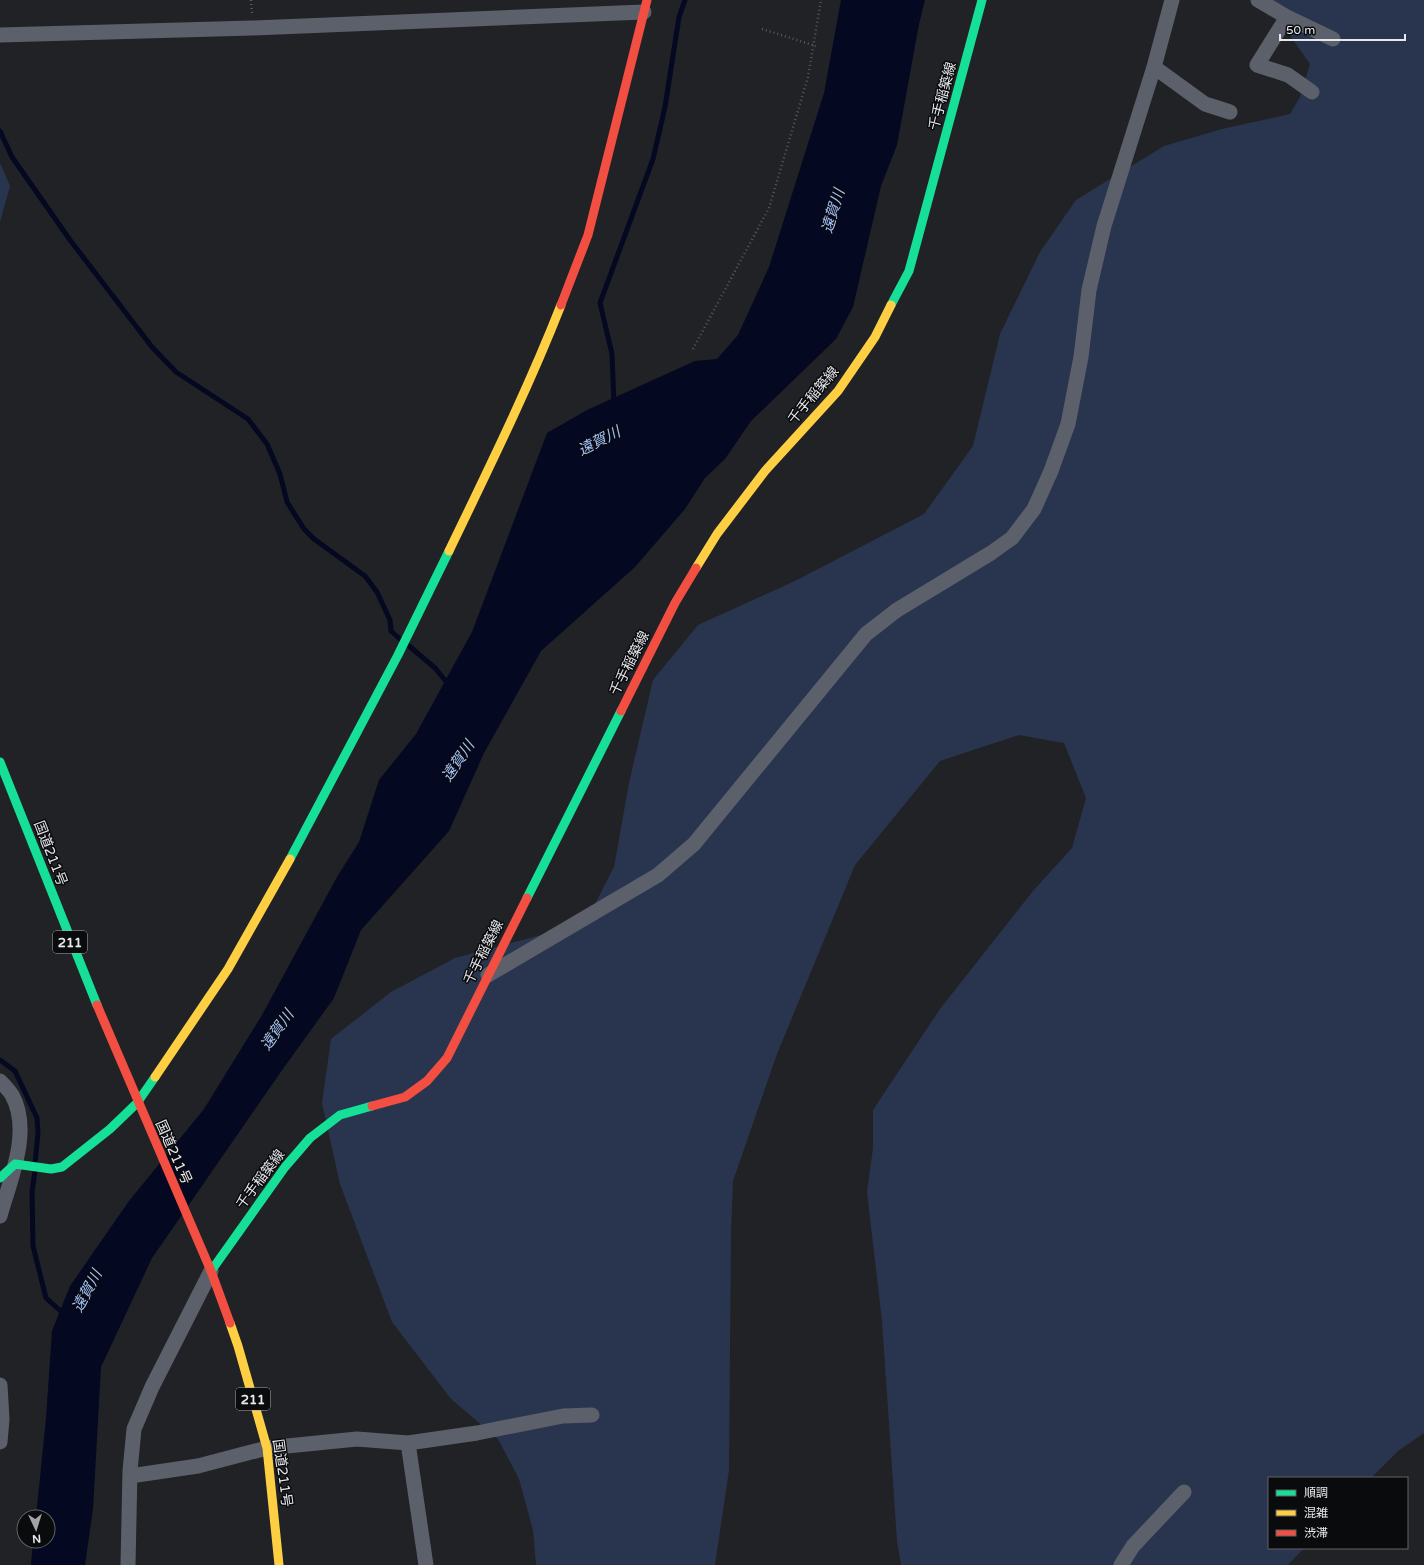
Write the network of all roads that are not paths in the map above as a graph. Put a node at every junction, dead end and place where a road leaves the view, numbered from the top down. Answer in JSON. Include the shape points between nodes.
{"nodes":[{"id":1,"x":982,"y":0,"type":"edge"},
{"id":2,"x":1172,"y":0,"type":"edge"},
{"id":3,"x":1258,"y":0,"type":"edge"},
{"id":4,"x":646,"y":6,"type":"edge"},
{"id":5,"x":1287,"y":17,"type":"junction"},
{"id":6,"x":0,"y":35,"type":"edge"},
{"id":7,"x":1333,"y":39,"type":"dead end"},
{"id":8,"x":1154,"y":67,"type":"junction"},
{"id":9,"x":1312,"y":92,"type":"dead end"},
{"id":10,"x":1230,"y":112,"type":"dead end"},
{"id":11,"x":0,"y":762,"type":"edge"},
{"id":12,"x":488,"y":975,"type":"junction"},
{"id":13,"x":0,"y":1081,"type":"edge"},
{"id":14,"x":137,"y":1103,"type":"junction"},
{"id":15,"x":15,"y":1164,"type":"junction"},
{"id":16,"x":0,"y":1178,"type":"edge"},
{"id":17,"x":0,"y":1216,"type":"edge"},
{"id":18,"x":211,"y":1271,"type":"junction"},
{"id":19,"x":0,"y":1385,"type":"edge"},
{"id":20,"x":592,"y":1415,"type":"dead end"},
{"id":21,"x":0,"y":1442,"type":"edge"},
{"id":22,"x":408,"y":1443,"type":"junction"},
{"id":23,"x":268,"y":1448,"type":"junction"},
{"id":24,"x":130,"y":1476,"type":"junction"},
{"id":25,"x":1184,"y":1492,"type":"dead end"},
{"id":26,"x":128,"y":1565,"type":"edge"},
{"id":27,"x":279,"y":1565,"type":"edge"},
{"id":28,"x":426,"y":1565,"type":"edge"},
{"id":29,"x":1122,"y":1565,"type":"edge"}],
"edges":[{"from":1,"to":12,"type":"main road","name":"千手稲築線","via":[[909,271],[875,337],[838,391],[765,471],[717,534],[675,603]]},
{"from":2,"to":8,"type":"street"},
{"from":3,"to":5,"type":"street"},
{"from":4,"to":6,"type":"street","via":[[244,28]]},
{"from":4,"to":14,"type":"main road","via":[[588,235],[545,346],[493,460],[398,655],[277,883],[228,969]]},
{"from":5,"to":7,"type":"street"},
{"from":5,"to":9,"type":"street","via":[[1256,65],[1288,76]]},
{"from":8,"to":10,"type":"street","via":[[1205,104]]},
{"from":8,"to":12,"type":"street","via":[[1104,226],[1089,290],[1081,357],[1068,424],[1034,509],[1021,527],[1012,538],[991,553],[897,610],[866,634],[694,844],[658,875]]},
{"from":11,"to":14,"type":"main road","name":"国道211号","number":"211"},
{"from":12,"to":18,"type":"main road","name":"千手稲築線","via":[[447,1058],[427,1081],[405,1097],[340,1115],[310,1138],[285,1167]]},
{"from":13,"to":15,"type":"street","via":[[12,1096],[18,1114],[21,1132]]},
{"from":14,"to":15,"type":"main road","via":[[110,1129],[62,1167],[51,1169]]},
{"from":14,"to":18,"type":"main road","name":"国道211号","number":"211"},
{"from":15,"to":16,"type":"main road"},
{"from":15,"to":17,"type":"street"},
{"from":18,"to":23,"type":"main road","name":"国道211号","number":"211","via":[[238,1346]]},
{"from":18,"to":24,"type":"street","via":[[152,1387],[134,1429]]},
{"from":19,"to":21,"type":"street"},
{"from":20,"to":22,"type":"street","via":[[564,1416]]},
{"from":22,"to":23,"type":"street","via":[[357,1439]]},
{"from":22,"to":28,"type":"street"},
{"from":23,"to":24,"type":"street","via":[[198,1466]]},
{"from":23,"to":27,"type":"main road","name":"国道211号","number":"211"},
{"from":24,"to":26,"type":"street"},
{"from":25,"to":29,"type":"street","via":[[1133,1546]]}]}
